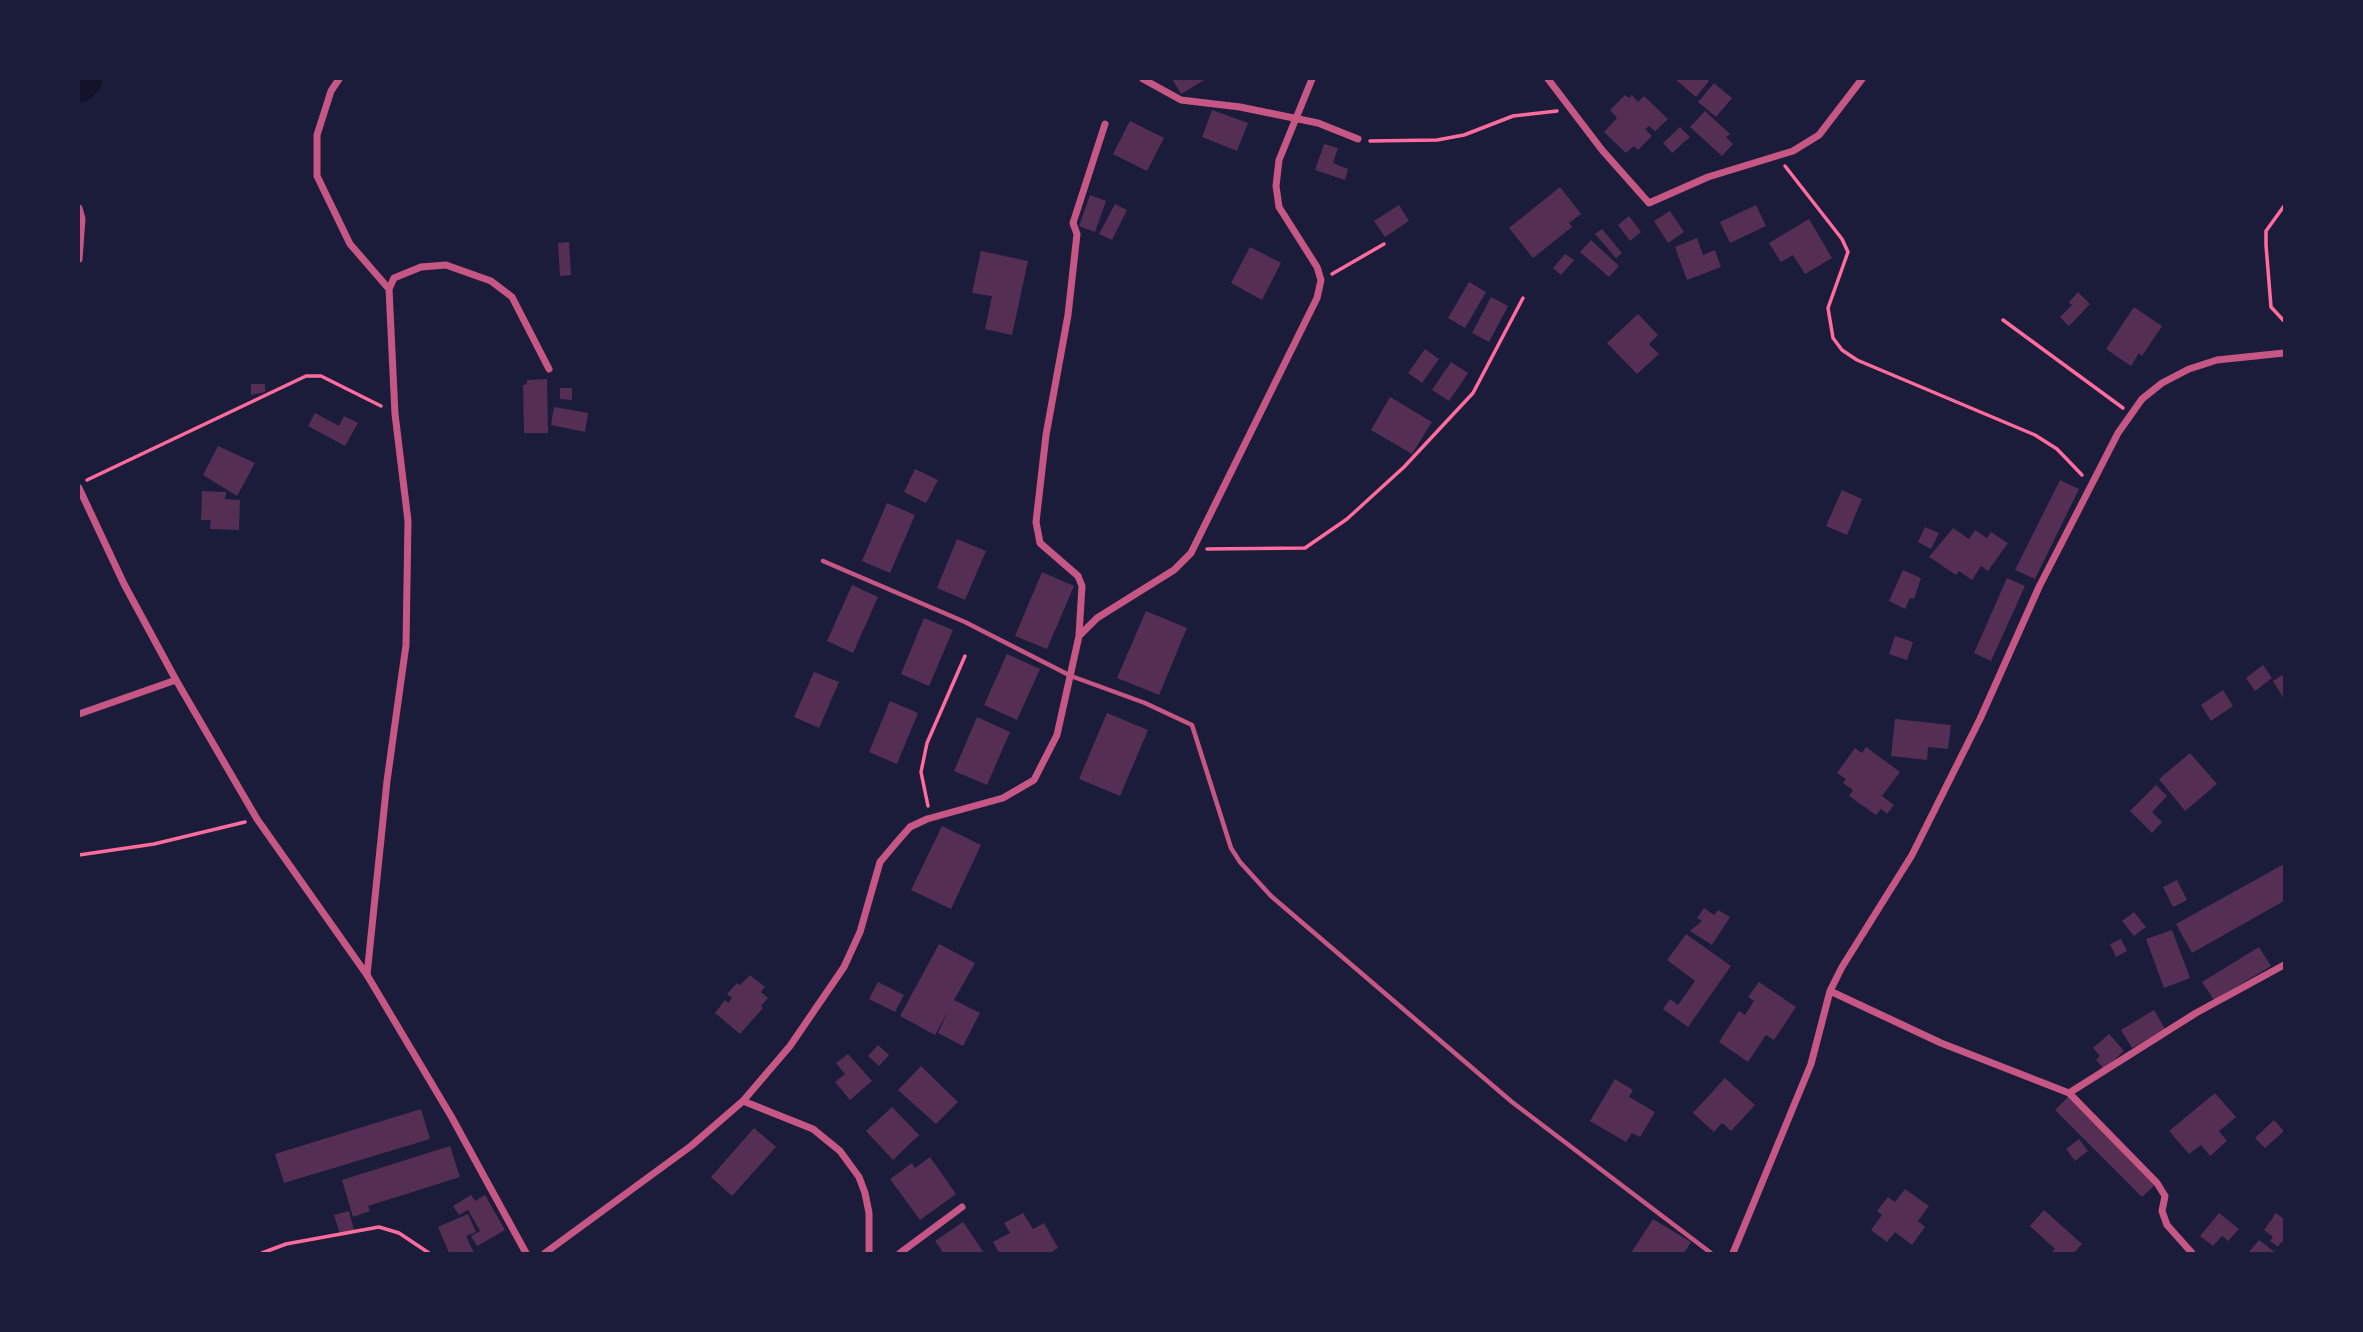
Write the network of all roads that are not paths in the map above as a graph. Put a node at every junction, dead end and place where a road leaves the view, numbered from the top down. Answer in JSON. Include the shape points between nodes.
{"nodes":[{"id":1,"x":339,"y":79,"type":"edge"},
{"id":2,"x":1143,"y":79,"type":"edge"},
{"id":3,"x":1312,"y":79,"type":"edge"},
{"id":4,"x":1548,"y":79,"type":"edge"},
{"id":5,"x":1862,"y":79,"type":"edge"},
{"id":6,"x":1297,"y":118,"type":"junction"},
{"id":7,"x":1105,"y":124,"type":"dead end"},
{"id":8,"x":1358,"y":139,"type":"road end"},
{"id":9,"x":79,"y":208,"type":"edge"},
{"id":10,"x":79,"y":258,"type":"edge"},
{"id":11,"x":389,"y":289,"type":"junction"},
{"id":12,"x":2284,"y":353,"type":"edge"},
{"id":13,"x":549,"y":369,"type":"dead end"},
{"id":14,"x":79,"y":486,"type":"edge"},
{"id":15,"x":823,"y":561,"type":"dead end"},
{"id":16,"x":1079,"y":636,"type":"junction"},
{"id":17,"x":1071,"y":676,"type":"junction"},
{"id":18,"x":176,"y":680,"type":"junction"},
{"id":19,"x":79,"y":714,"type":"edge"},
{"id":20,"x":2284,"y":965,"type":"edge"},
{"id":21,"x":367,"y":975,"type":"junction"},
{"id":22,"x":1830,"y":991,"type":"junction"},
{"id":23,"x":2069,"y":1093,"type":"junction"},
{"id":24,"x":743,"y":1101,"type":"junction"},
{"id":25,"x":962,"y":1207,"type":"dead end"},
{"id":26,"x":526,"y":1253,"type":"edge"},
{"id":27,"x":545,"y":1253,"type":"edge"},
{"id":28,"x":869,"y":1253,"type":"edge"},
{"id":29,"x":901,"y":1253,"type":"edge"},
{"id":30,"x":1711,"y":1253,"type":"edge"},
{"id":31,"x":1733,"y":1253,"type":"edge"},
{"id":32,"x":2192,"y":1253,"type":"edge"}],
"edges":[{"from":1,"to":11,"type":"street","via":[[317,135],[317,176],[350,244]]},
{"from":2,"to":6,"type":"street","via":[[1181,100]]},
{"from":3,"to":6,"type":"street"},
{"from":4,"to":5,"type":"street","via":[[1649,203],[1708,177],[1778,157],[1819,135]]},
{"from":6,"to":8,"type":"street"},
{"from":6,"to":16,"type":"street","via":[[1279,160],[1276,186],[1279,207],[1313,259],[1321,280],[1310,315],[1191,553],[1174,570],[1097,618]]},
{"from":7,"to":16,"type":"street","via":[[1073,223],[1077,234],[1068,315],[1036,522],[1040,543],[1078,576],[1082,586]]},
{"from":9,"to":10,"type":"street"},
{"from":11,"to":13,"type":"street","via":[[394,278],[405,271],[433,266],[446,265],[491,281],[512,297]]},
{"from":11,"to":21,"type":"street","via":[[395,414],[408,522],[406,645]]},
{"from":12,"to":22,"type":"street","via":[[2217,360],[2189,369],[2162,383],[2130,413],[2089,485],[1912,855]]},
{"from":14,"to":18,"type":"street","via":[[124,584]]},
{"from":15,"to":17,"type":"lane","via":[[965,622]]},
{"from":16,"to":17,"type":"street"},
{"from":17,"to":24,"type":"street","via":[[1057,735],[1034,780],[1003,798],[910,827],[880,862],[860,932],[844,967],[790,1046]]},
{"from":17,"to":30,"type":"lane","via":[[1145,702],[1192,725],[1231,848],[1271,896],[1512,1102]]},
{"from":18,"to":19,"type":"street"},
{"from":18,"to":21,"type":"street","via":[[257,819]]},
{"from":20,"to":23,"type":"street","via":[[2196,1013]]},
{"from":21,"to":26,"type":"street"},
{"from":22,"to":23,"type":"street","via":[[1941,1043]]},
{"from":22,"to":31,"type":"street","via":[[1811,1063]]},
{"from":23,"to":32,"type":"street","via":[[2157,1183],[2165,1196],[2162,1211],[2167,1225]]},
{"from":24,"to":27,"type":"street","via":[[691,1146]]},
{"from":24,"to":28,"type":"street","via":[[813,1129],[840,1152],[865,1193]]},
{"from":25,"to":29,"type":"street"}]}
